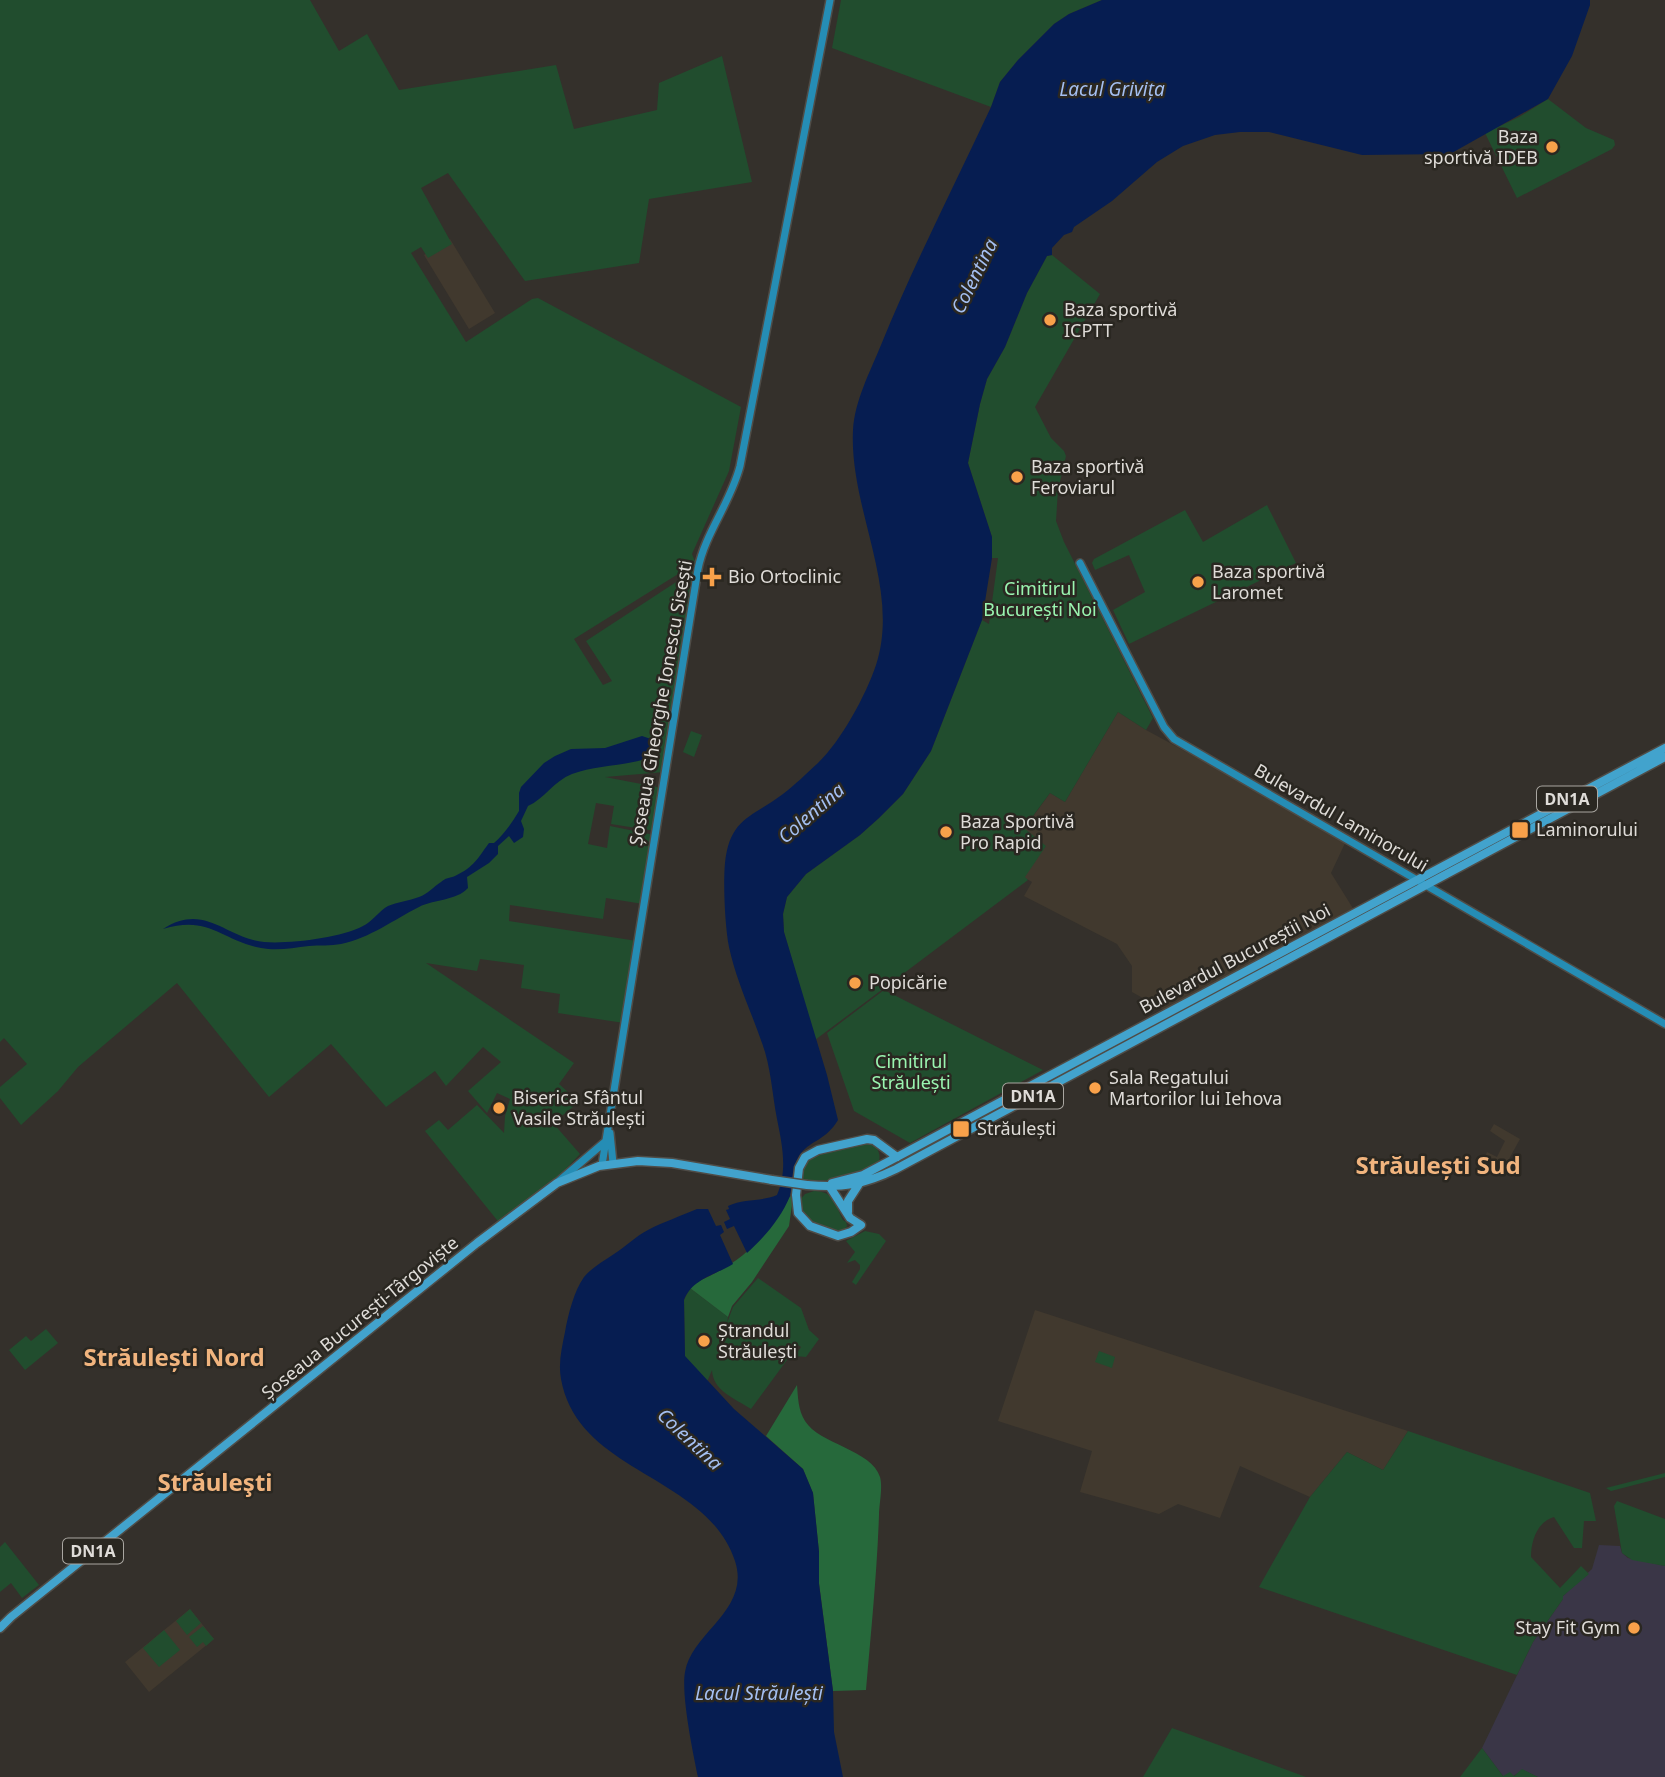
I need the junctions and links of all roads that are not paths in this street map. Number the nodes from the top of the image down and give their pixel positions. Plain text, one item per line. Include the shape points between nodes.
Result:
1 (830, 0) edge
2 (1080, 563) dead end
3 (1665, 748) edge
4 (1665, 757) edge
5 (1406, 874) junction
6 (1417, 879) junction
7 (1407, 885) junction
8 (1426, 885) junction
9 (1665, 1024) edge
10 (609, 1131) junction
11 (606, 1141) junction
12 (883, 1149) junction
13 (897, 1157) junction
14 (613, 1163) junction
15 (602, 1165) junction
16 (883, 1165) junction
17 (772, 1180) joint
18 (557, 1183) junction
19 (859, 1184) junction
20 (811, 1185) junction
21 (830, 1187) junction
22 (848, 1215) junction
23 (11, 1617) junction
24 (0, 1622) edge
25 (0, 1628) edge

1 - 10 main road, Șoseaua Gheorghe Ionescu Sisești via 740,466 698,569
2 - 5 main road, Bulevardul Laminorului via 1167,733
3 - 6 main road, Bulevardul Bucureștii Noi / DN1A
4 - 8 main road, Bulevardul Bucureștii Noi / DN1A
5 - 6 main road, Bulevardul Laminorului
5 - 7 main road
6 - 7 main road, Bulevardul Bucureștii Noi / DN1A
6 - 8 main road, Bulevardul Laminorului
7 - 13 main road, Bulevardul Bucureștii Noi / DN1A
8 - 9 main road, Bulevardul Laminorului
8 - 19 main road, Bulevardul Bucureștii Noi / DN1A via 896,1169
10 - 11 main road, Șoseaua Gheorghe Ionescu Sisești
10 - 14 main road, Șoseaua Gheorghe Ionescu Sisești
11 - 15 main road, Șoseaua Gheorghe Ionescu Sisești
11 - 18 main road
12 - 13 main road
12 - 16 main road
12 - 22 main road via 867,1139 818,1150 801,1162 795,1200 801,1219 838,1236 861,1225
13 - 16 main road, Bulevardul Bucureștii Noi / DN1A
14 - 15 main road, Șoseaua București-Târgoviște / DN1A
14 - 17 main road, Șoseaua București-Târgoviște / DN1A via 660,1161
15 - 18 main road, Șoseaua București-Târgoviște / DN1A
16 - 20 main road, Bulevardul Bucureștii Noi / DN1A via 855,1178
17 - 20 main road, Bulevardul Bucureștii Noi / DN1A, bridge
18 - 23 main road, Șoseaua București-Târgoviște / DN1A
19 - 21 main road, Bulevardul Bucureștii Noi / DN1A
19 - 22 main road via 848,1201
20 - 21 main road, Bulevardul Bucureștii Noi
21 - 22 main road
23 - 24 main road, Șoseaua București-Târgoviște / DN1A
23 - 25 main road, Șoseaua București-Târgoviște / DN1A

